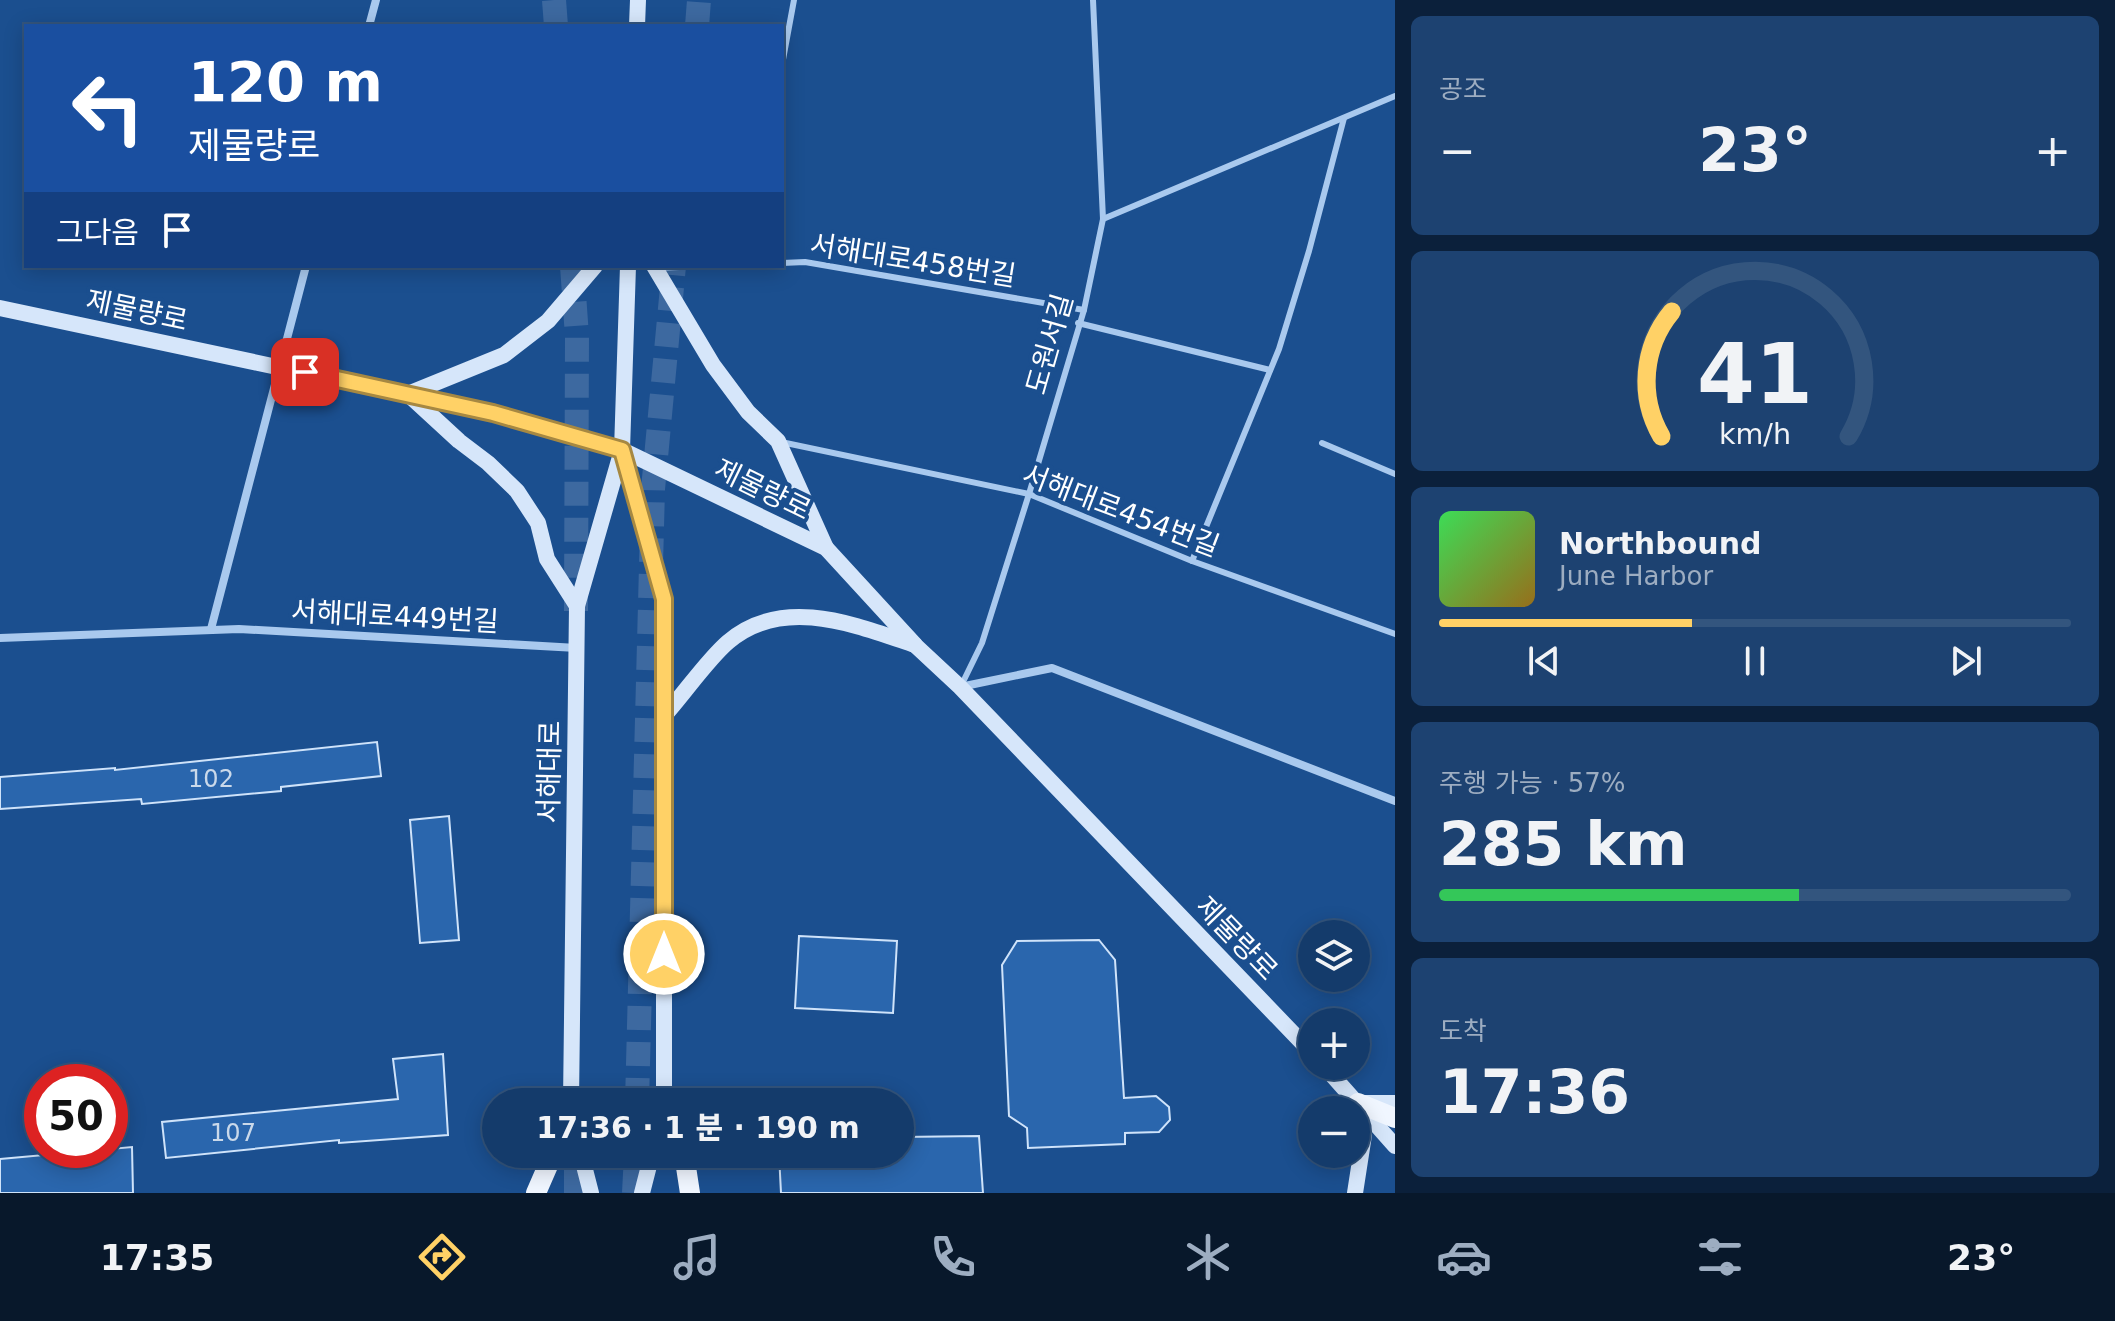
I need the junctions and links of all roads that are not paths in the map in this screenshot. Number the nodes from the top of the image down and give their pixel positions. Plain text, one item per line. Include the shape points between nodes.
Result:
1 (376, 0) edge
2 (638, 0) edge
3 (794, 0) edge
4 (1093, 0) edge
5 (370, 24) edge
6 (637, 24) edge
7 (784, 54) edge
8 (1395, 96) edge
9 (1344, 118) junction
10 (1103, 219) junction
11 (784, 263) edge
12 (305, 268) edge
13 (593, 268) edge
14 (628, 268) edge
15 (655, 268) edge
16 (0, 308) edge
17 (1084, 310) junction
18 (1078, 323) junction
19 (280, 367) junction
20 (1270, 370) junction
21 (408, 394) junction
22 (778, 441) junction
23 (1322, 443) dead end
24 (622, 450) junction
25 (1395, 474) edge
26 (1029, 494) junction
27 (826, 548) junction
28 (1192, 561) junction
29 (577, 606) junction
30 (211, 629) junction
31 (1395, 634) edge
32 (0, 638) edge
33 (916, 646) junction
34 (577, 648) junction
35 (960, 687) junction
36 (664, 716) junction
37 (1395, 801) edge
38 (1298, 1038) edge
39 (1337, 1080) edge
40 (571, 1088) edge
41 (664, 1088) edge
42 (1352, 1096) edge
43 (1370, 1103) edge
44 (1395, 1103) edge
45 (1370, 1108) edge
46 (1370, 1117) edge
47 (1395, 1118) edge
48 (1395, 1146) edge
49 (547, 1168) edge
50 (585, 1168) edge
51 (648, 1168) edge
52 (686, 1168) edge
53 (1359, 1168) edge
54 (536, 1193) edge
55 (591, 1193) edge
56 (642, 1193) edge
57 (690, 1193) edge
58 (1355, 1193) edge

1 - 5 street
2 - 6 main road
3 - 7 lane
4 - 10 lane, 도원서길
8 - 9 lane
9 - 10 lane
9 - 20 lane
10 - 17 lane, 도원서길
11 - 17 lane, 서해대로458번길 via 805,262
12 - 19 street
13 - 21 main road via 548,321 504,355
14 - 24 main road, 서해대로
15 - 22 main road via 713,365
16 - 19 main road, 제물량로
17 - 18 lane, 도원서길
18 - 20 lane
18 - 26 lane, 도원서길
19 - 21 main road, 제물량로
19 - 30 street
20 - 28 lane
21 - 24 main road, 제물량로
21 - 29 main road via 517,491 538,523 547,559
22 - 26 lane, 서해대로454번길
22 - 27 main road
23 - 25 lane
24 - 27 main road, 제물량로
24 - 29 main road, 서해대로
24 - 36 main road, 서해대로 via 664,599
26 - 28 lane, 서해대로454번길
26 - 35 lane, 도원서길 via 982,643
27 - 33 main road, 제물량로
28 - 31 lane, 서해대로454번길
29 - 34 main road, 서해대로
30 - 32 street, 서해대로449번길
30 - 34 street, 서해대로449번길
33 - 35 main road, 제물량로
33 - 36 main road via 855,625 795,615 759,621 728,642
34 - 40 main road, 서해대로
35 - 37 street via 1052,668
35 - 38 main road, 제물량로
36 - 41 main road, 서해대로
39 - 42 main road
43 - 44 main road
45 - 47 main road
46 - 48 main road
49 - 54 main road
50 - 55 main road
51 - 56 main road
52 - 57 main road
53 - 58 main road

